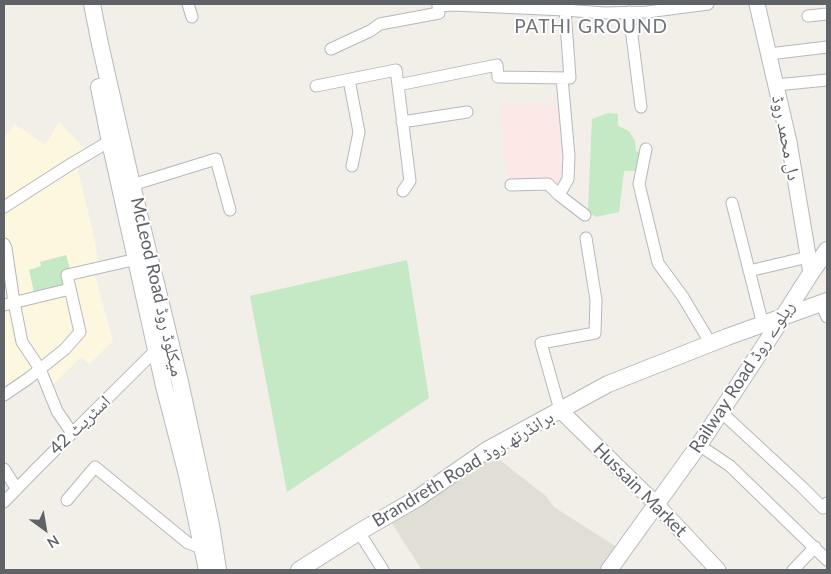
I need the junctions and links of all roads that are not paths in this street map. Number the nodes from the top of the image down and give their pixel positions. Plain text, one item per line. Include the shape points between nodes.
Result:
1 (83, 4) edge
2 (92, 4) edge
3 (188, 4) edge
4 (708, 4) edge
5 (757, 4) edge
6 (543, 7) edge
7 (647, 8) edge
8 (565, 10) junction
9 (629, 12) junction
10 (827, 14) edge
11 (808, 16) dead end
12 (192, 17) dead end
13 (827, 47) edge
14 (331, 49) dead end
15 (769, 54) junction
16 (562, 78) junction
17 (349, 80) junction
18 (827, 80) edge
19 (398, 85) junction
20 (776, 85) junction
21 (316, 86) dead end
22 (642, 106) dead end
23 (467, 112) dead end
24 (402, 122) junction
25 (116, 138) junction
26 (646, 149) dead end
27 (352, 166) dead end
28 (132, 184) junction
29 (511, 185) dead end
30 (403, 192) dead end
31 (559, 195) junction
32 (732, 203) dead end
33 (4, 207) edge
34 (230, 210) dead end
35 (585, 215) dead end
36 (586, 238) dead end
37 (4, 244) edge
38 (827, 250) edge
39 (137, 259) junction
40 (809, 265) junction
41 (749, 271) junction
42 (70, 289) junction
43 (9, 304) edge
44 (825, 307) edge
45 (783, 317) junction
46 (763, 324) junction
47 (711, 344) junction
48 (157, 350) junction
49 (40, 369) junction
50 (172, 384) junction
51 (4, 395) edge
52 (560, 410) junction
53 (720, 411) junction
54 (72, 433) junction
55 (699, 445) junction
56 (4, 469) edge
57 (16, 488) junction
58 (67, 500) dead end
59 (4, 502) edge
60 (827, 503) edge
61 (656, 504) junction
62 (359, 532) junction
63 (814, 547) junction
64 (204, 549) junction
65 (827, 560) edge
66 (208, 570) edge
67 (218, 570) edge
68 (299, 570) edge
69 (383, 570) edge
70 (609, 570) edge
71 (718, 570) edge
72 (793, 570) edge

1 - 25 main road, McLeod Road میکلوڈ روڈ
2 - 25 main road, McLeod Road میکلوڈ روڈ
3 - 12 street
4 - 7 street
5 - 15 street, دل محمد روڈ
6 - 8 street
6 - 14 street via 438,6 439,13 380,24
7 - 9 street
8 - 9 street
8 - 16 street via 570,78
9 - 22 street
10 - 11 street
13 - 15 street
15 - 20 street, دل محمد روڈ
16 - 19 street via 498,77 497,65
16 - 31 street via 568,179
17 - 19 street via 396,70
17 - 21 street
17 - 27 street via 359,132
18 - 20 street
19 - 24 street
20 - 40 street, دل محمد روڈ via 789,142
23 - 24 street
24 - 30 street via 410,181
25 - 28 main road, McLeod Road میکلوڈ روڈ
25 - 33 street
25 - 39 main road, McLeod Road میکلوڈ روڈ
26 - 47 street via 639,184 658,263
28 - 34 street via 216,158
28 - 50 main road, McLeod Road میکلوڈ روڈ
29 - 31 street via 548,184
31 - 35 street
32 - 41 street
36 - 52 street via 596,300 595,333 541,343
37 - 43 street
38 - 40 main road, Railway Road ریلوے روڈ
39 - 42 street via 67,274
39 - 48 main road, McLeod Road میکلوڈ روڈ
40 - 41 street
40 - 45 main road, Railway Road ریلوے روڈ
41 - 46 street
42 - 43 street
42 - 49 street via 80,332
43 - 49 street via 22,342
44 - 45 main road, Brandreth Road برانڈرتھ روڈ
45 - 46 main road, Brandreth Road برانڈرتھ روڈ
45 - 53 main road, Railway Road ریلوے روڈ
46 - 47 main road, Brandreth Road برانڈرتھ روڈ
47 - 52 main road, Brandreth Road برانڈرتھ روڈ via 608,384
48 - 50 main road, McLeod Road میکلوڈ روڈ
48 - 54 street, اسٹریٹ 42
49 - 51 street
49 - 54 street via 57,411
50 - 64 main road, McLeod Road میکلوڈ روڈ via 187,475
50 - 67 main road, McLeod Road میکلوڈ روڈ via 211,525
52 - 61 street, Hussain Market
52 - 62 main road, Brandreth Road برانڈرتھ روڈ via 487,450 418,498
53 - 55 main road, Railway Road ریلوے روڈ
53 - 60 street via 823,508
54 - 57 street, اسٹریٹ 42
55 - 61 main road, Railway Road ریلوے روڈ
55 - 63 street via 730,466
56 - 57 street
57 - 59 street, اسٹریٹ 42
58 - 64 street via 95,466 188,543
61 - 70 main road, Railway Road ریلوے روڈ
61 - 71 street, Hussain Market
62 - 68 main road, Brandreth Road برانڈرتھ روڈ
62 - 69 street
63 - 65 street
63 - 72 street
64 - 66 main road, McLeod Road میکلوڈ روڈ

